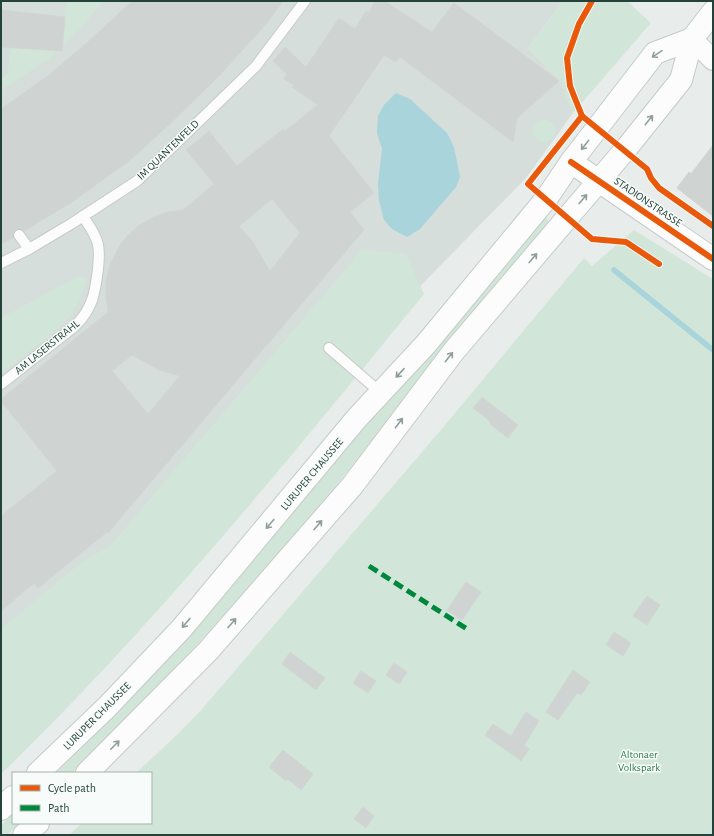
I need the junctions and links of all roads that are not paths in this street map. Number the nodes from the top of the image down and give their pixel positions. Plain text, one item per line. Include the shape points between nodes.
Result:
1 (305, 1) edge
2 (713, 12) edge
3 (692, 39) junction
4 (713, 60) edge
5 (572, 162) junction
6 (598, 181) junction
7 (83, 216) junction
8 (19, 234) dead end
9 (29, 249) junction
10 (713, 259) edge
11 (1, 263) edge
12 (329, 348) dead end
13 (1, 384) edge
14 (381, 393) junction
15 (39, 772) edge
16 (88, 772) edge
17 (12, 798) edge
18 (1, 809) edge
19 (37, 824) edge
20 (24, 835) edge

1 - 7 lane, IM QUANTENFELD via 256,66 218,103 137,181
2 - 3 main road
3 - 4 street
3 -> 5 main road, LURUPER CHAUSSEE via 655,53
6 -> 3 main road via 681,80
5 - 6 main road, STADIONSTRASSE
5 -> 14 main road, LURUPER CHAUSSEE via 546,199 426,344
6 - 10 main road, STADIONSTRASSE
16 -> 6 main road via 208,651 352,486 454,351
7 - 9 lane, IM QUANTENFELD
7 - 13 lane, AM LASERSTRAHL via 97,240 99,249 97,282 90,307 75,326
8 - 9 lane
9 - 11 lane, IM QUANTENFELD
12 - 14 lane
14 -> 15 main road, LURUPER CHAUSSEE via 357,418 182,628 108,707
17 - 18 main road
19 - 20 main road

